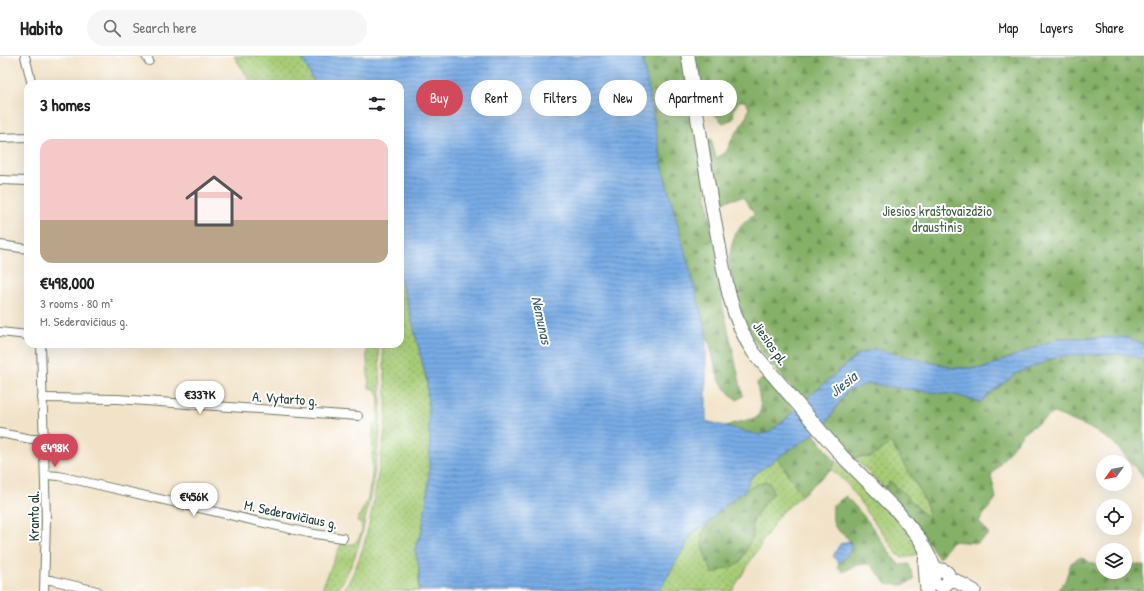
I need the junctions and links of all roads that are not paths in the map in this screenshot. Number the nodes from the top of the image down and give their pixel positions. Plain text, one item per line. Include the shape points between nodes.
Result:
1 (26, 56) edge
2 (688, 56) edge
3 (31, 80) edge
4 (0, 138) edge
5 (24, 138) edge
6 (0, 180) edge
7 (24, 181) edge
8 (0, 245) edge
9 (24, 249) edge
10 (0, 332) edge
11 (24, 335) edge
12 (41, 348) edge
13 (42, 398) junction
14 (358, 416) dead end
15 (0, 433) edge
16 (44, 439) junction
17 (46, 475) junction
18 (343, 538) dead end
19 (926, 551) junction
20 (44, 580) junction
21 (942, 585) edge
22 (44, 591) edge
23 (97, 591) edge
24 (927, 591) edge
25 (974, 591) edge

1 - 3 street
2 - 19 main road, Jiesios pl. via 712,210 729,293 745,339 754,353 842,456 897,511
4 - 5 street
6 - 7 street
8 - 9 street
10 - 11 street
12 - 13 street, Kranto al.
13 - 14 street, A. Vytarto g. via 116,399
13 - 16 street, Kranto al.
15 - 16 street
16 - 17 street, Kranto al.
17 - 18 street, M. Sederavičiaus g. via 308,533
17 - 20 street, Kranto al.
19 - 21 main road, Jiesios pl. via 937,571 945,571 948,574
19 - 24 main road
20 - 22 street, Kranto al.
20 - 23 street
21 - 25 main road via 956,581

